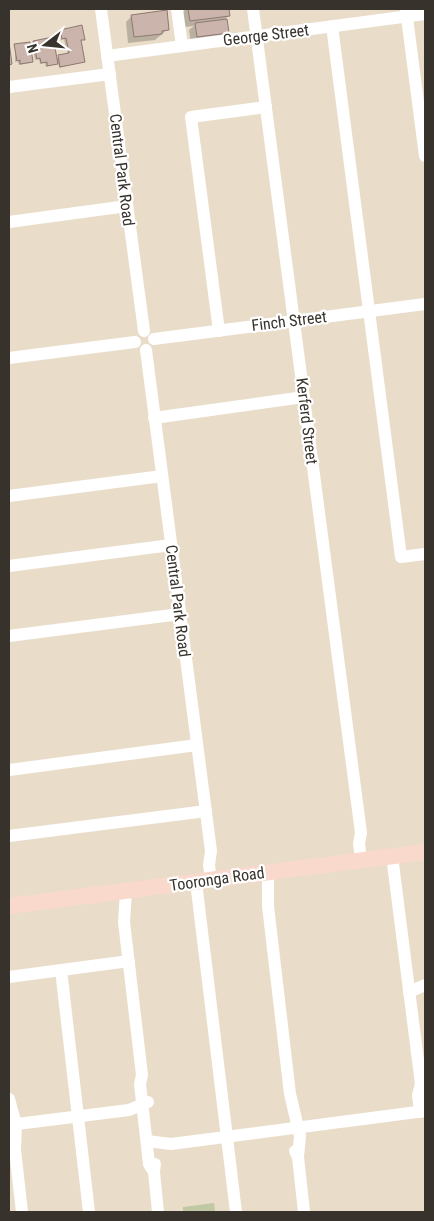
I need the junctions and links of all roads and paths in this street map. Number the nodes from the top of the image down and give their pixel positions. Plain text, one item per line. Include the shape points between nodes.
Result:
1 (101, 9) edge
2 (177, 9) edge
3 (254, 9) edge
4 (406, 13) edge
5 (425, 14) edge
6 (332, 26) junction
7 (257, 36) junction
8 (182, 46) junction
9 (107, 56) junction
10 (110, 74) junction
11 (9, 87) edge
12 (266, 107) junction
13 (425, 156) edge
14 (127, 206) junction
15 (9, 222) edge
16 (425, 304) edge
17 (369, 311) junction
18 (294, 321) junction
19 (219, 331) junction
20 (149, 335) junction
21 (135, 342) junction
22 (146, 350) junction
23 (9, 358) edge
24 (304, 397) junction
25 (154, 418) junction
26 (162, 476) junction
27 (9, 496) edge
28 (171, 545) junction
29 (425, 554) edge
30 (9, 566) edge
31 (180, 614) junction
32 (9, 636) edge
33 (197, 745) junction
34 (9, 770) edge
35 (206, 811) junction
36 (9, 836) edge
37 (425, 852) edge
38 (392, 856) junction
39 (365, 860) junction
40 (264, 873) junction
41 (209, 880) junction
42 (121, 892) junction
43 (9, 906) edge
44 (129, 962) junction
45 (60, 970) junction
46 (9, 977) edge
47 (425, 984) edge
48 (408, 986) junction
49 (423, 1087) edge
50 (9, 1101) edge
51 (146, 1108) junction
52 (422, 1112) edge
53 (77, 1117) junction
54 (12, 1125) edge
55 (294, 1128) junction
56 (9, 1135) edge
57 (227, 1137) junction
58 (150, 1146) junction
59 (15, 1150) junction
60 (22, 1212) edge
61 (89, 1212) edge
62 (158, 1212) edge
63 (236, 1212) edge
64 (304, 1212) edge

1 - 9 street, Central Park Road
2 - 8 street
3 - 7 street, Kerferd Street
4 - 5 street, George Street
4 - 6 street, George Street
4 - 13 street
6 - 7 street, George Street
6 - 17 street
7 - 8 street, George Street
7 - 12 street, Kerferd Street
8 - 9 street, George Street
9 - 10 street, Central Park Road
10 - 11 street
10 - 14 street, Central Park Road
12 - 18 street, Kerferd Street
12 - 19 street via 191,117
14 - 15 street
14 - 20 street, Central Park Road
16 - 17 street, Finch Street
17 - 18 street, Finch Street
17 - 29 street via 401,558
18 - 19 street, Finch Street
18 - 24 street, Kerferd Street
19 - 20 street, Finch Street
20 - 21 street via 137,335
20 - 22 street via 152,346
21 - 22 street
21 - 23 street
22 - 25 street, Central Park Road
24 - 25 street
24 - 39 street, Kerferd Street via 361,834 366,841
25 - 26 street, Central Park Road
26 - 27 street
26 - 28 street, Central Park Road
28 - 30 street
28 - 31 street, Central Park Road
31 - 32 street
31 - 33 street, Central Park Road
33 - 34 street
33 - 35 street, Central Park Road
35 - 36 street
35 - 41 street, Central Park Road via 211,852 217,864
37 - 38 main road, Tooronga Road
38 - 39 main road, Tooronga Road
38 - 48 street
39 - 40 main road, Tooronga Road
40 - 41 main road, Tooronga Road
40 - 55 street
41 - 42 main road, Tooronga Road
41 - 57 street, Central Park Road
42 - 43 main road, Tooronga Road
42 - 44 street
44 - 45 street
44 - 51 street via 142,1076 140,1084
45 - 46 street
45 - 53 street
47 - 48 street
48 - 49 street
49 - 52 street via 418,1095
50 - 54 street
51 - 53 street
51 - 58 street
52 - 55 street
53 - 54 street
53 - 61 street
54 - 59 street
55 - 57 street
55 - 64 street via 300,1150
56 - 59 street
57 - 58 street
57 - 63 street, Central Park Road
58 - 62 street
59 - 60 street

